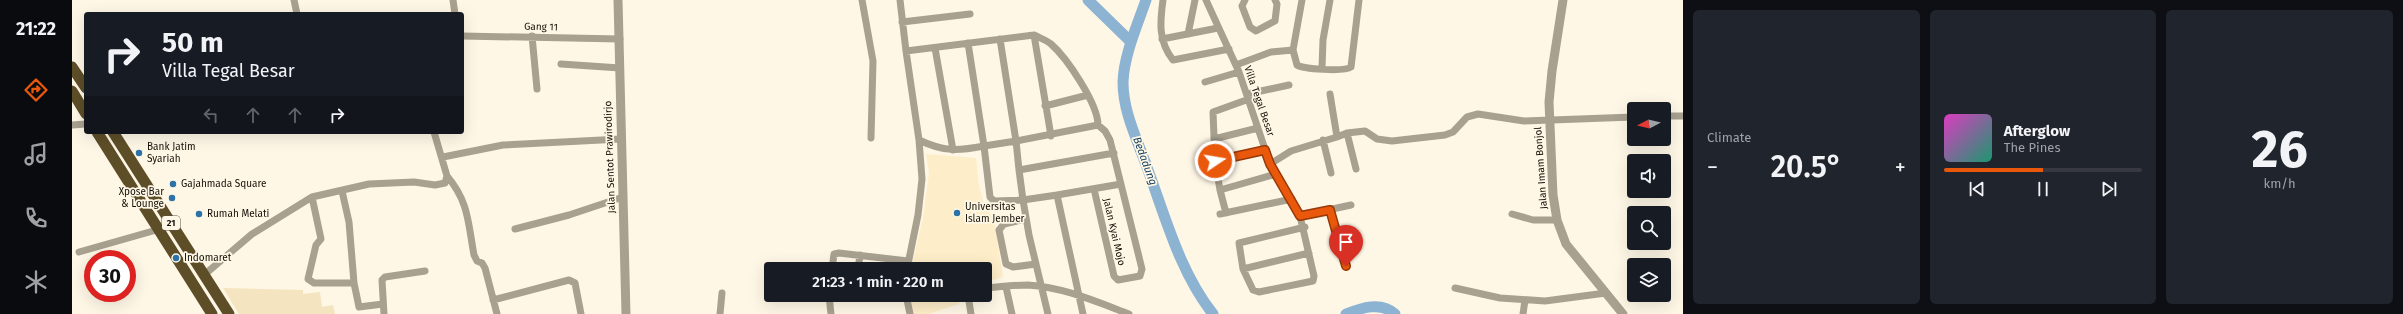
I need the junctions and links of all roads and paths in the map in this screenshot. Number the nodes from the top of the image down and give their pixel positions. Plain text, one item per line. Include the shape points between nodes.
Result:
1 (294, 0) edge
2 (453, 0) edge
3 (618, 0) edge
4 (862, 0) edge
5 (900, 0) edge
6 (1163, 0) edge
7 (1195, 0) edge
8 (1206, 0) edge
9 (1245, 0) edge
10 (1275, 0) edge
11 (1302, 0) edge
12 (1330, 0) edge
13 (1359, 0) edge
14 (1564, 0) edge
15 (297, 12) edge
16 (455, 12) edge
17 (970, 14) dead end
18 (902, 22) junction
19 (1218, 28) junction
20 (1188, 34) junction
21 (464, 36) edge
22 (532, 36) junction
23 (1034, 36) junction
24 (620, 39) junction
25 (1000, 39) junction
26 (1162, 39) junction
27 (968, 43) junction
28 (935, 48) junction
29 (1228, 49) junction
30 (1293, 50) junction
31 (906, 51) junction
32 (561, 64) dead end
33 (72, 68) edge
34 (620, 68) junction
35 (1322, 68) junction
36 (1238, 69) junction
37 (1205, 82) dead end
38 (84, 85) edge
39 (1289, 85) dead end
40 (537, 89) dead end
41 (72, 91) edge
42 (1330, 94) dead end
43 (1088, 95) junction
44 (1248, 97) junction
45 (1045, 106) junction
46 (84, 111) edge
47 (1671, 116) edge
48 (1683, 116) edge
49 (1627, 117) edge
50 (1548, 121) junction
51 (84, 124) edge
52 (72, 125) edge
53 (1098, 125) junction
54 (1258, 128) junction
55 (1347, 133) junction
56 (98, 134) edge
57 (114, 134) edge
58 (435, 134) edge
59 (1051, 136) junction
60 (1337, 136) junction
61 (871, 138) dead end
62 (621, 139) junction
63 (1214, 139) junction
64 (919, 140) junction
65 (1323, 140) junction
66 (1016, 141) junction
67 (984, 146) junction
68 (953, 150) junction
69 (1265, 150) junction
70 (1114, 153) junction
71 (443, 157) junction
72 (1215, 161) junction
73 (1270, 164) junction
74 (1356, 169) dead end
75 (1019, 170) junction
76 (1331, 173) dead end
77 (1276, 174) junction
78 (447, 176) junction
79 (1121, 184) junction
80 (1094, 188) junction
81 (1220, 190) junction
82 (342, 191) junction
83 (1057, 196) junction
84 (312, 197) junction
85 (623, 197) junction
86 (1292, 199) junction
87 (1023, 200) junction
88 (1351, 205) dead end
89 (1330, 210) junction
90 (1512, 214) dead end
91 (1300, 216) junction
92 (1026, 219) junction
93 (1557, 220) junction
94 (514, 228) dead end
95 (1304, 228) junction
96 (160, 229) junction
97 (79, 252) dead end
98 (1309, 253) junction
99 (860, 256) junction
100 (908, 261) joint
101 (833, 262) edge
102 (859, 262) edge
103 (1036, 264) junction
104 (1346, 266) dead end
105 (1243, 268) junction
106 (425, 271) dead end
107 (204, 275) junction
108 (354, 283) junction
109 (1006, 287) junction
110 (1042, 287) junction
111 (992, 288) edge
112 (1455, 288) dead end
113 (722, 293) dead end
114 (1606, 293) junction
115 (1078, 296) junction
116 (493, 300) junction
117 (1525, 300) junction
118 (830, 302) edge
119 (907, 302) edge
120 (968, 302) edge
121 (382, 304) junction
122 (1116, 312) edge
123 (212, 314) edge
124 (228, 314) edge
125 (384, 314) edge
126 (496, 314) edge
127 (582, 314) edge
128 (626, 314) edge
129 (720, 314) edge
130 (831, 314) edge
131 (910, 314) edge
132 (969, 314) edge
133 (1012, 314) edge
134 (1048, 314) edge
135 (1083, 314) edge
136 (1129, 314) edge
137 (1523, 314) edge
138 (1623, 314) edge

1 - 15 street
2 - 16 street
3 - 24 street, Jalan Sentot Prawirodirjo
4 - 61 street via 873,61
5 - 18 street
6 - 26 street via 1160,24
7 - 20 street
8 - 19 street, Villa Tegal Besar
9 - 10 street via 1242,6 1250,27 1256,31 1275,21
11 - 30 street
12 - 35 street via 1323,40
13 - 35 street via 1351,67 1344,70
14 - 50 street, Jalan Imam Bonjol via 1552,71
17 - 18 street
18 - 31 street
19 - 20 street
19 - 29 street, Villa Tegal Besar
20 - 26 street
21 - 22 street, Gang 11
22 - 24 street, Gang 11
22 - 40 street
23 - 25 street
23 - 43 street, Jalan Kyai Mojo via 1044,39 1057,50
23 - 45 street
24 - 34 street, Jalan Sentot Prawirodirjo
25 - 27 street
25 - 66 street
26 - 29 street via 1172,59 1176,61
27 - 28 street
27 - 67 street
28 - 31 street
28 - 68 street
29 - 36 street, Villa Tegal Besar
30 - 35 street via 1294,59 1301,67
30 - 36 street via 1271,52
31 - 64 street
32 - 34 street
33 - 38 highway
34 - 62 street, Jalan Sentot Prawirodirjo
36 - 37 street
36 - 44 street, Villa Tegal Besar
39 - 44 street
41 - 46 highway
42 - 60 street
43 - 45 street
43 - 53 street, Jalan Kyai Mojo via 1096,112
44 - 54 street, Villa Tegal Besar
44 - 63 street via 1213,112
45 - 59 street
47 - 48 street
49 - 50 street
50 - 55 street via 1524,121 1478,114 1467,117 1453,132 1445,135 1392,141 1377,139 1365,131
50 - 93 street, Jalan Imam Bonjol via 1552,195
51 - 52 street
53 - 59 street
53 - 70 street, Jalan Kyai Mojo via 1105,131
54 - 63 street
54 - 69 street, Villa Tegal Besar
55 - 60 street
55 - 74 street
56 - 96 highway, 21
57 - 107 highway, 21
58 - 71 street
59 - 66 street
60 - 65 street
62 - 71 street via 503,145
62 - 85 street, Jalan Sentot Prawirodirjo
63 - 72 street
64 - 68 street via 938,149
64 - 100 street via 922,179
65 - 73 street via 1291,151
65 - 76 street
66 - 67 street
66 - 75 street
67 - 68 street
67 - 87 street, Jalan Kyai Mojo via 993,201
69 - 72 street
69 - 73 street, Villa Tegal Besar
70 - 75 street
70 - 79 street, Jalan Kyai Mojo
71 - 78 street
72 - 81 street
73 - 77 street, Villa Tegal Besar
75 - 87 street
77 - 81 street
77 - 86 street, Villa Tegal Besar
78 - 82 street via 445,183 435,185 414,182 369,184
78 - 116 street via 459,189 465,201 474,255 485,268
79 - 80 street, Jalan Kyai Mojo
79 - 80 street, Jalan Kyai Mojo via 1142,272 1140,276 1120,280 1113,272
80 - 83 street, Jalan Kyai Mojo
81 - 86 street via 1223,214
82 - 84 street
82 - 108 street via 349,222
83 - 87 street, Jalan Kyai Mojo
83 - 115 street
84 - 107 street via 252,234
84 - 108 street via 321,237 316,245 308,279 314,283
85 - 94 street via 569,215
85 - 128 street, Jalan Sentot Prawirodirjo
86 - 91 street, Villa Tegal Besar
87 - 92 street
88 - 89 street
89 - 91 street
89 - 104 street
90 - 93 street via 1533,220
91 - 95 street, Villa Tegal Besar
92 - 103 street
92 - 103 street via 1004,224 999,230 1006,264 1013,267
93 - 114 street, Jalan Imam Bonjol via 1566,244
95 - 98 street, Villa Tegal Besar
95 - 105 street via 1241,242 1238,245
96 - 97 street
96 - 123 highway, 21
98 - 105 street
98 - 105 street, Villa Tegal Besar via 1313,281 1256,292 1251,288
99 - 100 street
99 - 101 street via 834,254
99 - 102 street
103 - 110 street
106 - 121 street via 383,279
107 - 124 highway, 21
108 - 121 street via 359,307
109 - 110 street
109 - 111 street
109 - 133 street
110 - 115 street
110 - 134 street
112 - 117 street via 1500,298
113 - 129 street
114 - 117 street via 1556,301
114 - 138 street, Jalan Imam Bonjol
115 - 122 street
115 - 135 street
116 - 126 street
116 - 127 street via 569,280 575,283
117 - 137 street
118 - 130 street
119 - 131 street
120 - 132 street
121 - 125 street
122 - 136 street

